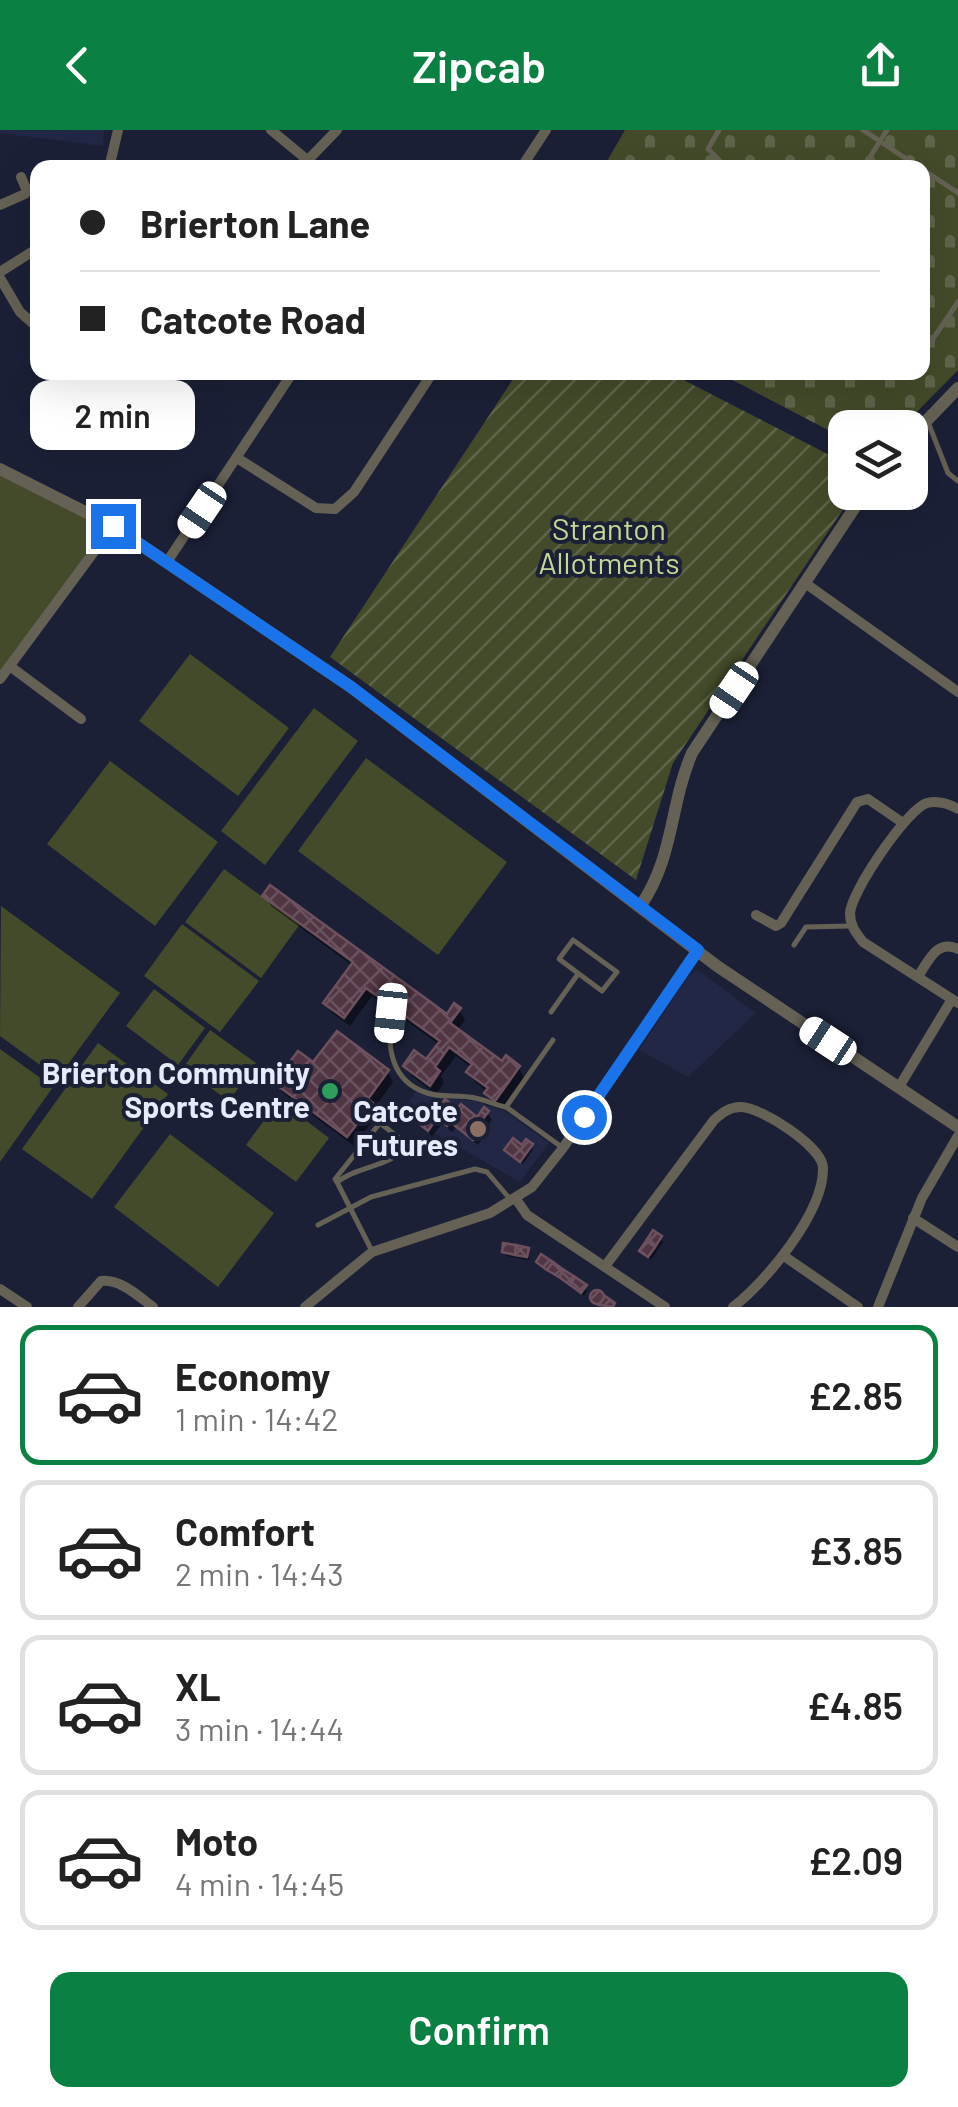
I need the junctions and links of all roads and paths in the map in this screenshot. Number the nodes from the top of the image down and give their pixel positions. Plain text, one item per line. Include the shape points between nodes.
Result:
1 (118, 130) edge
2 (271, 130) edge
3 (337, 130) edge
4 (546, 130) edge
5 (719, 130) edge
6 (863, 130) edge
7 (887, 130) edge
8 (880, 141) junction
9 (111, 160) edge
10 (307, 160) edge
11 (315, 160) edge
12 (526, 160) edge
13 (719, 160) edge
14 (868, 160) edge
15 (909, 160) edge
16 (930, 174) edge
17 (21, 177) dead end
18 (958, 193) edge
19 (0, 205) edge
20 (30, 254) edge
21 (0, 275) edge
22 (958, 302) edge
23 (30, 321) edge
24 (930, 343) edge
25 (288, 380) edge
26 (428, 380) edge
27 (958, 388) edge
28 (928, 418) edge
29 (928, 422) edge
30 (237, 458) junction
31 (0, 470) edge
32 (958, 481) edge
33 (853, 510) edge
34 (113, 526) junction
35 (167, 562) junction
36 (805, 583) junction
37 (12, 667) junction
38 (0, 679) edge
39 (958, 692) edge
40 (82, 719) dead end
41 (958, 809) edge
42 (903, 822) junction
43 (640, 907) junction
44 (756, 915) dead end
45 (852, 926) junction
46 (794, 945) dead end
47 (958, 949) edge
48 (698, 950) junction
49 (578, 974) junction
50 (919, 976) junction
51 (955, 1001) edge
52 (551, 1012) dead end
53 (391, 1013) dead end
54 (553, 1040) dead end
55 (898, 1086) junction
56 (506, 1108) junction
57 (958, 1127) edge
58 (958, 1136) edge
59 (563, 1148) junction
60 (337, 1182) junction
61 (514, 1200) junction
62 (350, 1209) junction
63 (913, 1218) junction
64 (318, 1225) dead end
65 (958, 1247) edge
66 (372, 1252) junction
67 (784, 1256) junction
68 (606, 1265) junction
69 (0, 1289) edge
70 (27, 1307) edge
71 (78, 1307) edge
72 (153, 1307) edge
73 (305, 1307) edge
74 (665, 1307) edge
75 (733, 1307) edge
76 (858, 1307) edge
77 (878, 1307) edge

1 - 9 street
2 - 10 street
3 - 11 street
4 - 12 street
5 - 13 lane via 708,148
6 - 8 lane
7 - 8 lane
8 - 14 lane
8 - 15 lane
16 - 18 lane
17 - 19 street via 28,191
20 - 21 street
21 - 23 street
22 - 24 lane
25 - 30 street
26 - 30 street via 336,509 316,508
27 - 28 street
29 - 32 lane via 948,473
30 - 35 street
31 - 34 street
33 - 36 street
34 - 35 street
34 - 37 street
35 - 43 street via 351,687
36 - 39 street
36 - 43 street via 692,754 662,869
37 - 38 street
37 - 40 street
41 - 42 street via 927,803
42 - 44 street via 868,799 857,802 780,922
42 - 45 street via 854,900
43 - 48 street
45 - 46 lane via 806,927
45 - 50 street via 863,942
47 - 50 street via 939,948
48 - 55 street
48 - 59 street
49 - 49 lane via 559,958 574,940 616,972 602,990
49 - 52 lane
50 - 51 street
51 - 55 street
53 - 56 lane via 388,1042 396,1070 409,1084 428,1094
54 - 56 lane
55 - 57 street
56 - 59 lane
58 - 63 street
59 - 61 street
60 - 60 lane via 380,1123 406,1141 397,1159
60 - 62 lane
61 - 62 lane via 481,1168
61 - 66 street
61 - 68 street
62 - 64 lane
62 - 66 lane
63 - 65 street
63 - 77 street
66 - 73 street
67 - 68 street via 810,1209 824,1164 806,1143 745,1107 714,1120
67 - 75 street
67 - 76 street
68 - 74 street
69 - 70 street
71 - 72 street via 110,1280

